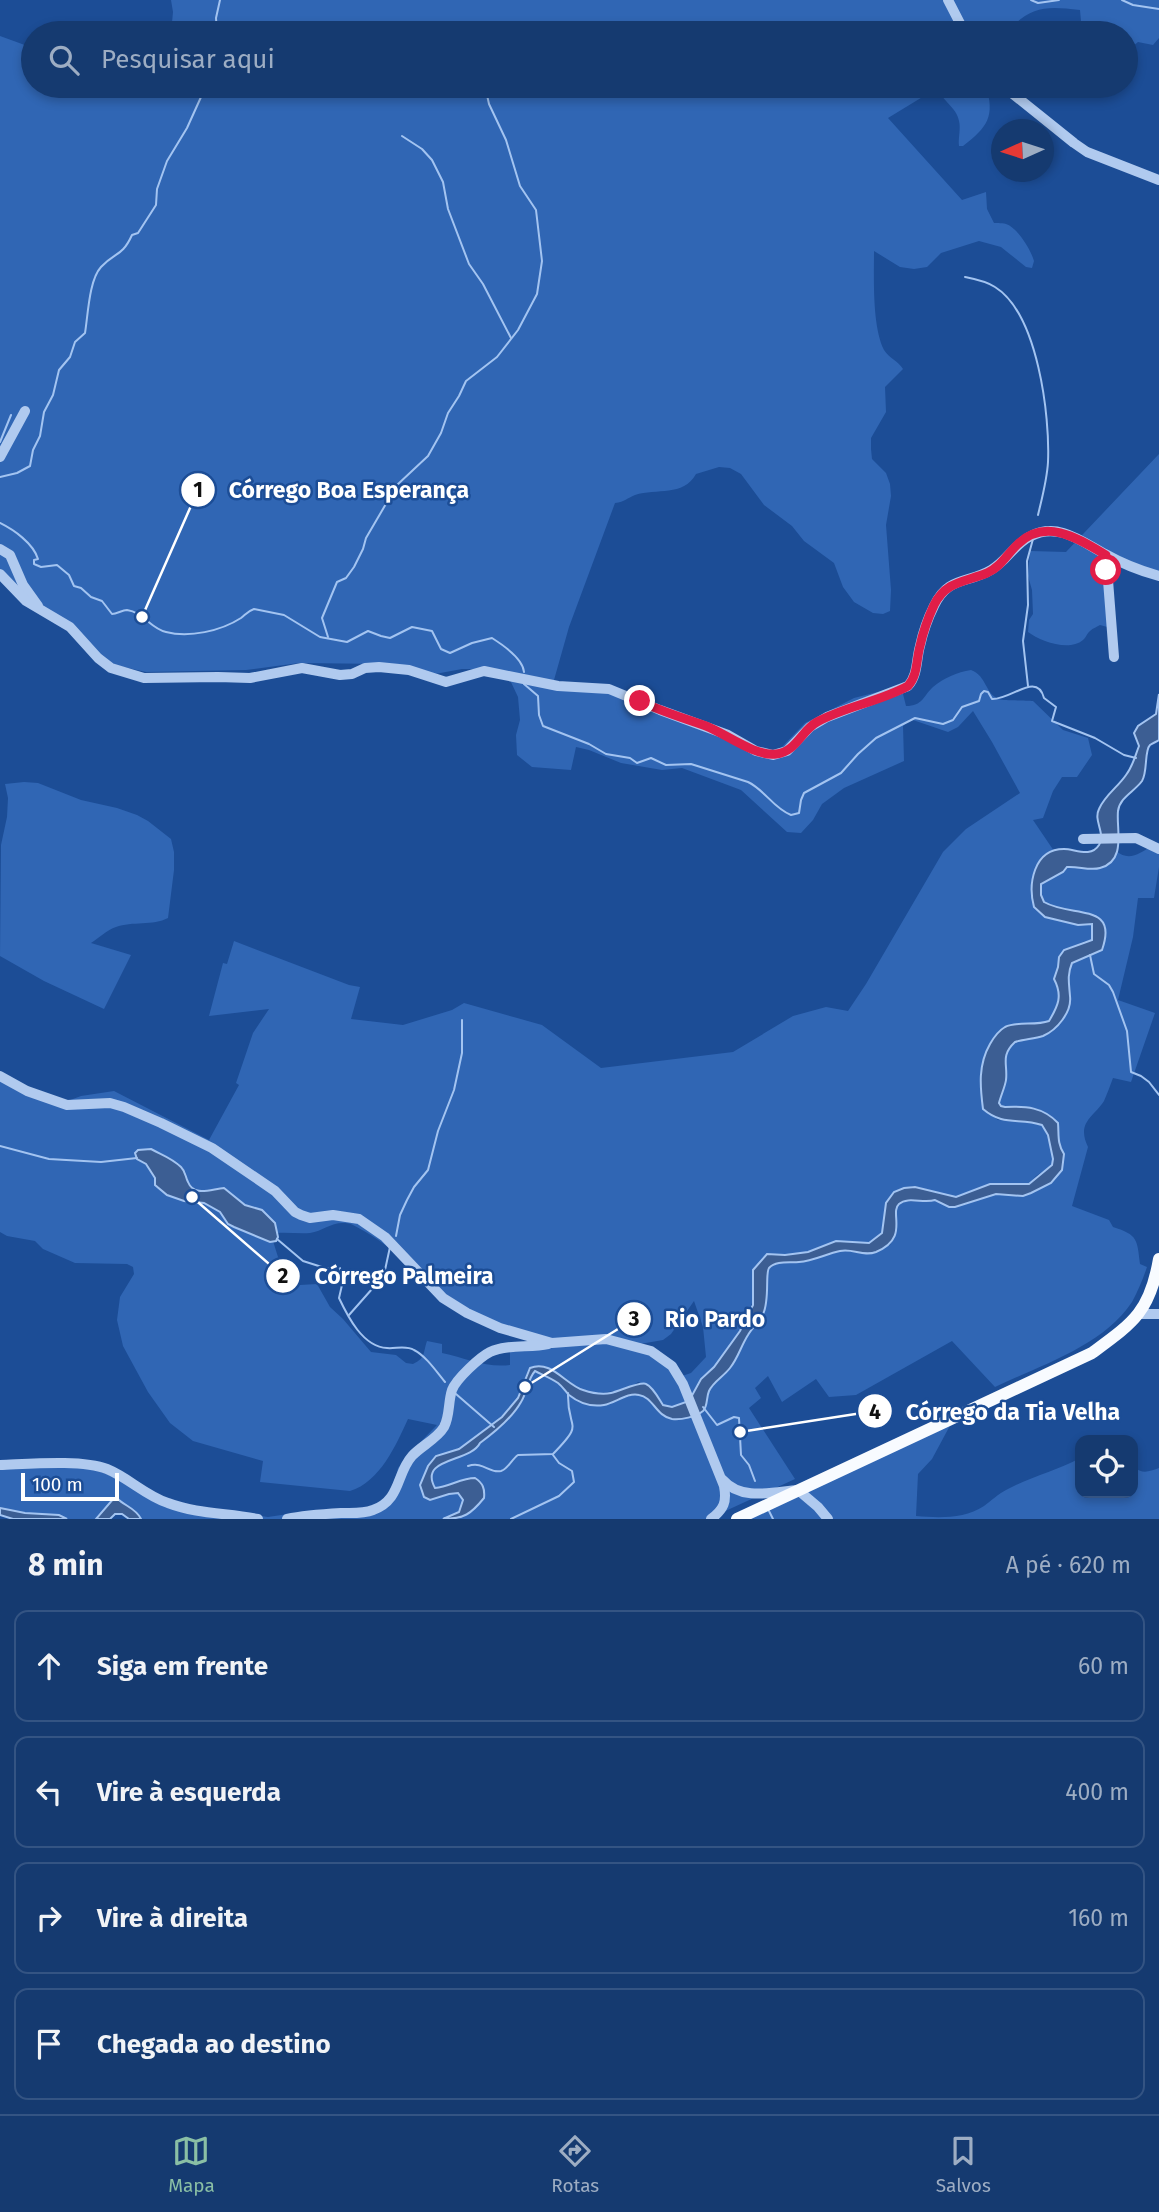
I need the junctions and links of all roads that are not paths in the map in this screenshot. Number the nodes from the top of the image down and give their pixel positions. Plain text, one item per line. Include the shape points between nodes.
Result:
1 (947, 0) edge
2 (958, 21) edge
3 (1018, 98) edge
4 (1159, 180) edge
5 (25, 411) dead end
6 (0, 457) edge
7 (0, 549) edge
8 (1106, 555) junction
9 (0, 574) edge
10 (1159, 576) edge
11 (42, 612) junction
12 (1114, 657) dead end
13 (1083, 839) dead end
14 (1159, 849) edge
15 (0, 1076) edge
16 (1159, 1259) edge
17 (1139, 1314) junction
18 (1159, 1314) edge
19 (552, 1343) junction
20 (0, 1465) edge
21 (721, 1477) junction
22 (798, 1490) junction
23 (258, 1519) edge
24 (287, 1519) edge
25 (712, 1519) edge
26 (737, 1519) edge
27 (828, 1519) edge

1 - 2 street
3 - 4 street via 1087,152
5 - 6 street
7 - 11 street via 10,555
8 - 10 street
8 - 11 street via 1060,531 1041,532 1023,540 992,570 953,583 940,595 908,686 827,717 787,751 774,755 609,689 558,686 493,673 477,672 446,682 409,670 365,668 340,675 302,667 250,678 144,678 111,668 70,627
8 - 12 street
9 - 11 street
13 - 14 street via 1136,838
15 - 19 street via 67,1105 110,1103 161,1123 212,1149 275,1191 301,1215 332,1215 370,1225 443,1298 467,1313
16 - 17 main road via 1150,1295
17 - 18 street
17 - 22 main road via 1092,1353
19 - 21 street via 606,1339 651,1351 672,1366
19 - 24 street via 499,1349 471,1368 452,1390 444,1427 406,1464 398,1488 383,1505 363,1512
20 - 23 street via 104,1468 166,1503
21 - 22 street via 737,1492
21 - 25 street via 726,1502
22 - 26 main road
22 - 27 street

